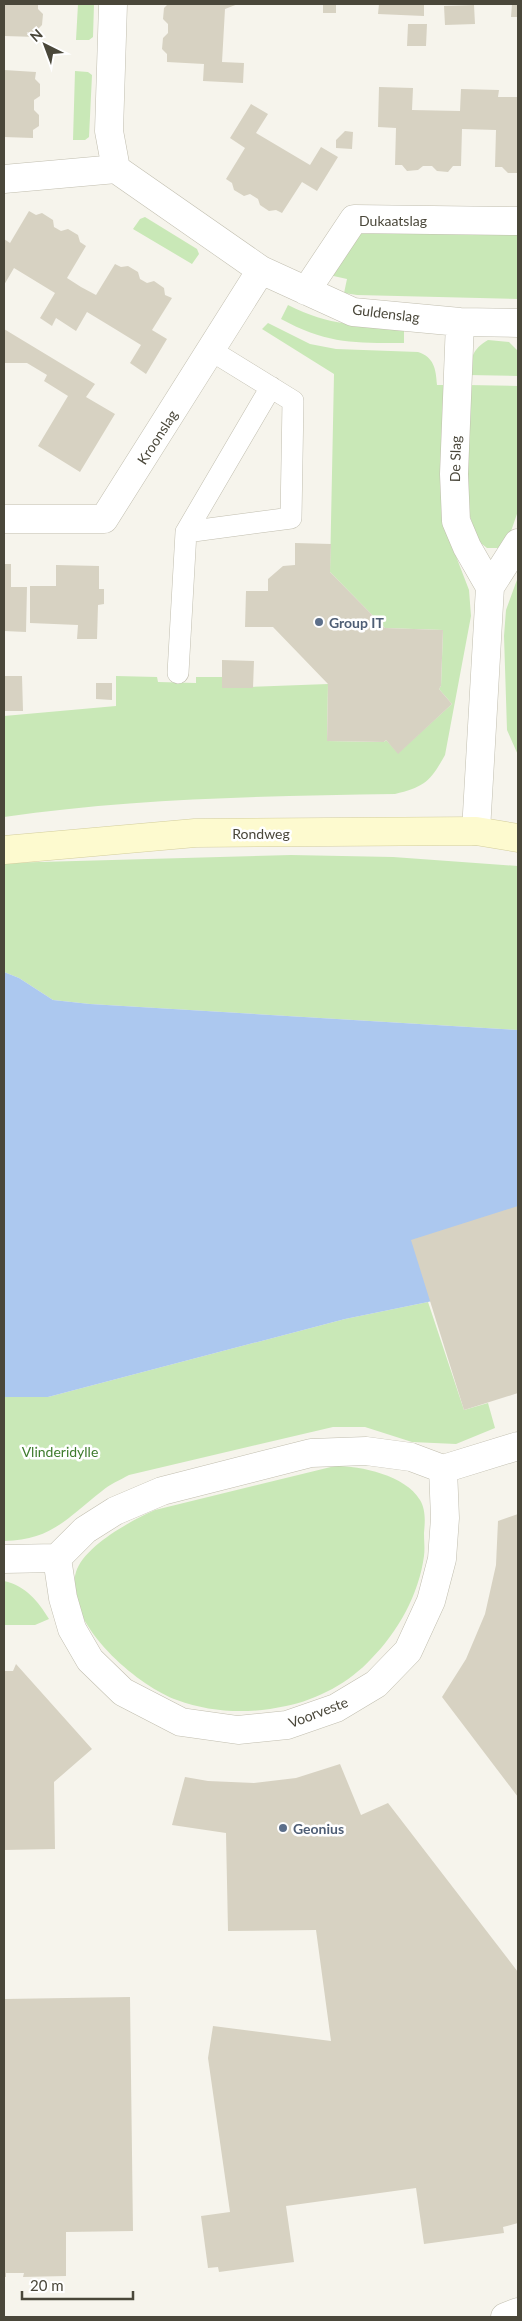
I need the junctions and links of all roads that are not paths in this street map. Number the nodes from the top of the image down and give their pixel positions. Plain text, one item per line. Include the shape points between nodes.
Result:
1 (113, 4) edge
2 (116, 170) junction
3 (4, 179) edge
4 (518, 222) edge
5 (262, 270) junction
6 (306, 291) junction
7 (460, 322) junction
8 (518, 323) edge
9 (212, 351) junction
10 (271, 387) junction
11 (4, 519) edge
12 (186, 532) junction
13 (518, 543) edge
14 (490, 587) junction
15 (178, 674) dead end
16 (476, 831) junction
17 (518, 838) edge
18 (4, 850) edge
19 (518, 1446) edge
20 (443, 1469) junction
21 (57, 1558) junction
22 (4, 1559) edge
23 (518, 2312) edge
24 (505, 2317) edge

1 - 2 street via 109,130
2 - 3 street
2 - 5 street
4 - 6 street, Dukaatslag via 354,219
5 - 6 street, Guldenslag
5 - 9 street, Kroonslag
6 - 7 street, Guldenslag via 353,312
7 - 8 street, Guldenslag
7 - 14 street, De Slag via 454,474 456,521
9 - 10 lane
9 - 11 street, Kroonslag via 104,519
10 - 12 lane
10 - 12 lane via 293,401 290,518
12 - 15 lane
13 - 14 street
14 - 16 street
16 - 17 main road, Rondweg
16 - 18 main road, Rondweg via 195,833
19 - 20 street
20 - 21 street via 411,1457 366,1451 311,1453 162,1491 115,1511 85,1530
20 - 21 street, Voorveste via 442,1559 431,1600 408,1651 376,1684 336,1708 287,1725 238,1730 180,1722 123,1692 90,1660 72,1629
21 - 22 street
23 - 24 street

